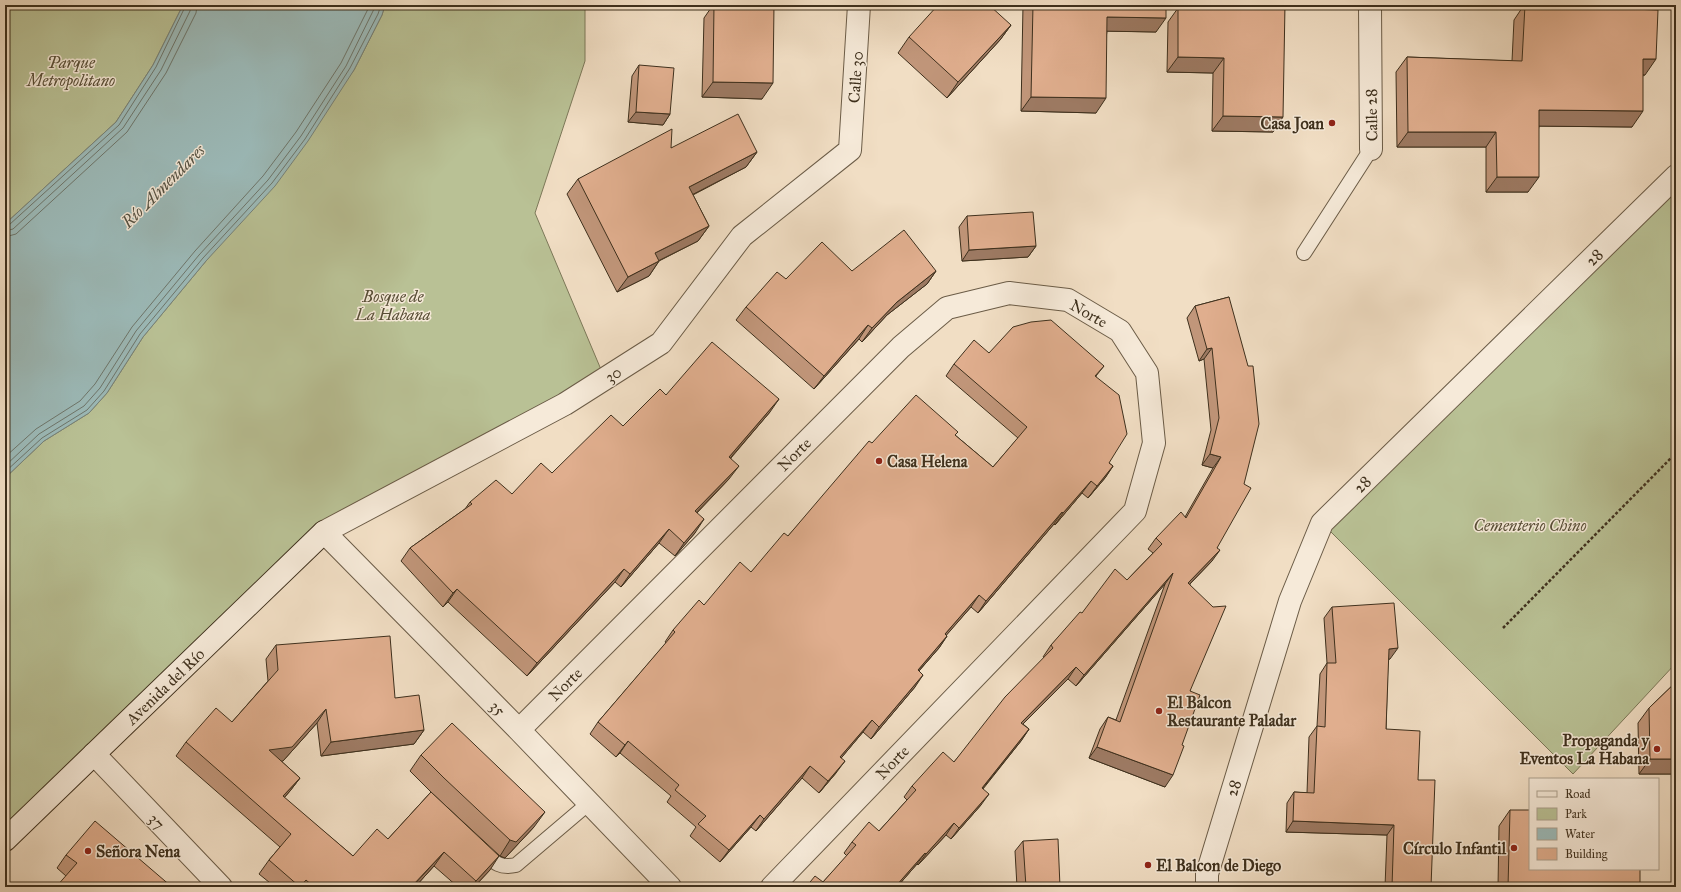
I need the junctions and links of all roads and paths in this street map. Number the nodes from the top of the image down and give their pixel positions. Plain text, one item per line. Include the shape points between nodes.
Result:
1 (859, 5) edge
2 (1370, 5) edge
3 (1371, 149) joint
4 (850, 150) joint
5 (1676, 176) edge
6 (1304, 253) dead end
7 (1676, 453) edge
8 (324, 532) junction
9 (1503, 628) dead end
10 (519, 730) junction
11 (94, 754) junction
12 (589, 803) junction
13 (5, 840) edge
14 (472, 842) edge
15 (221, 887) edge
16 (670, 887) edge
17 (772, 887) edge
18 (1207, 887) edge

1 - 4 street, Calle 30
2 - 3 street, Calle 28
3 - 6 lane, Calle 28
4 - 8 street, 30 via 742,236 661,343 566,404
5 - 18 street, 28 via 1322,523 1290,601 1207,874
7 - 9 path
8 - 10 street, 35
8 - 11 street, Avenida del Río
10 - 12 street, 35
10 - 17 street, Norte via 901,347 947,308 1009,293 1068,300 1120,331 1147,373 1154,444 1136,511
11 - 13 street, Avenida del Río
11 - 15 street, 37
12 - 14 lane via 516,865 506,867 495,863
12 - 16 street, 35

